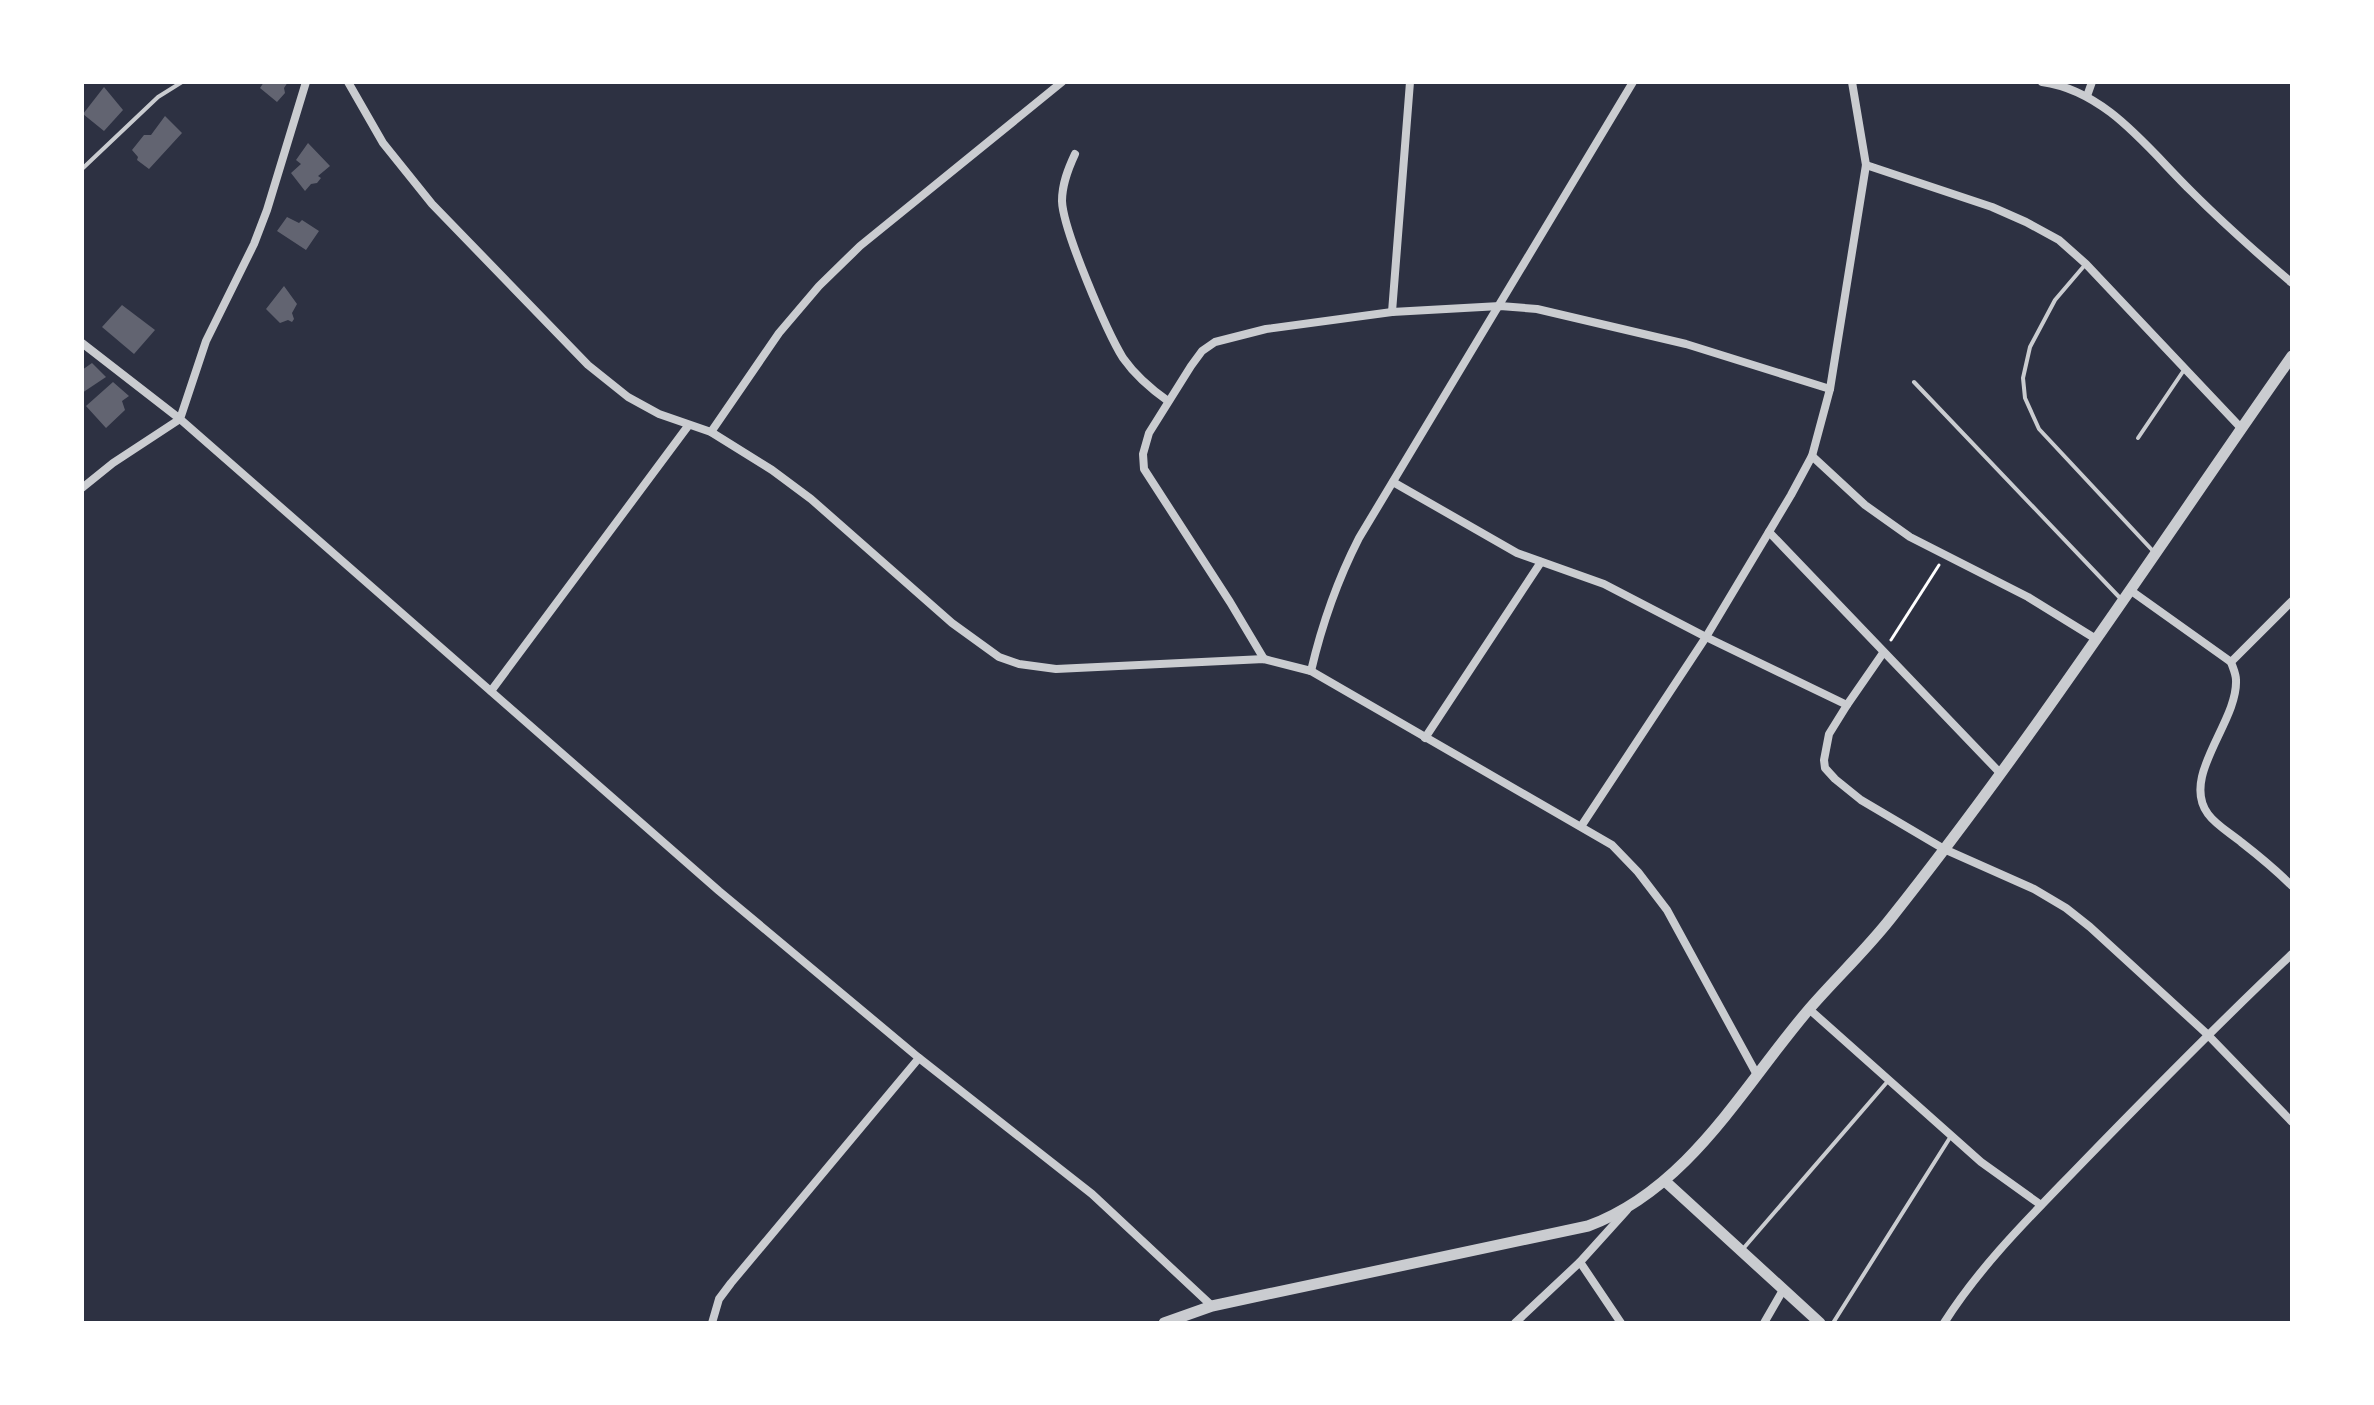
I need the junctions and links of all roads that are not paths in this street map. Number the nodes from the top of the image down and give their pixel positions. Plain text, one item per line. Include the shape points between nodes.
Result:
1 (182, 82) edge
2 (306, 82) edge
3 (348, 82) edge
4 (1062, 82) edge
5 (1410, 82) edge
6 (1633, 82) edge
7 (1852, 82) edge
8 (2042, 82) edge
9 (2092, 82) edge
10 (2087, 96) junction
11 (1075, 154) dead end
12 (1866, 165) junction
13 (82, 169) edge
14 (2086, 264) junction
15 (2292, 283) edge
16 (1500, 306) junction
17 (1392, 312) junction
18 (82, 343) edge
19 (2292, 356) edge
20 (2185, 368) junction
21 (1914, 382) dead end
22 (1830, 389) junction
23 (1168, 401) junction
24 (180, 419) junction
25 (688, 426) junction
26 (2241, 428) junction
27 (711, 432) junction
28 (2138, 438) dead end
29 (1812, 456) junction
30 (1393, 482) junction
31 (82, 488) edge
32 (1769, 532) junction
33 (2156, 554) junction
34 (1541, 562) junction
35 (2130, 590) junction
36 (2122, 601) junction
37 (2292, 601) edge
38 (1706, 637) junction
39 (2096, 639) junction
40 (1883, 653) junction
41 (1264, 659) junction
42 (2231, 662) junction
43 (1311, 671) junction
44 (491, 691) junction
45 (1847, 705) junction
46 (1425, 738) junction
47 (2001, 774) junction
48 (1582, 825) junction
49 (1944, 849) junction
50 (2292, 886) edge
51 (2292, 954) edge
52 (1809, 1009) junction
53 (2207, 1034) junction
54 (919, 1058) junction
55 (1756, 1073) junction
56 (1890, 1079) junction
57 (2292, 1122) edge
58 (1952, 1135) junction
59 (1666, 1182) junction
60 (2041, 1205) junction
61 (1629, 1207) junction
62 (1741, 1251) junction
63 (1580, 1262) junction
64 (1783, 1290) junction
65 (1212, 1306) junction
66 (712, 1323) edge
67 (1164, 1323) edge
68 (1515, 1323) edge
69 (1621, 1323) edge
70 (1764, 1323) edge
71 (1820, 1323) edge
72 (1833, 1323) edge
73 (1944, 1323) edge

1 - 13 lane via 158,97
2 - 24 street via 267,210 206,341
3 - 25 street via 383,143 432,204 588,365 628,397
4 - 27 street via 860,246 819,286 779,333
5 - 17 street
6 - 16 street
7 - 12 street
8 - 10 street
9 - 10 street
10 - 15 street via 2137,136
11 - 23 street via 1064,179 1066,226 1123,357
12 - 14 street via 2026,222 2059,240
12 - 22 street
14 - 20 street
14 - 33 lane via 2055,300 2030,347 2025,398 2039,429
16 - 17 street
16 - 22 street via 1537,309 1686,344
16 - 30 street
17 - 23 street via 1266,329 1215,342 1202,351
18 - 24 street
19 - 26 street
20 - 26 street
20 - 28 lane
21 - 36 lane
22 - 29 street
23 - 41 street via 1149,433 1144,469
24 - 31 street
24 - 44 street
25 - 27 street
25 - 44 street
26 - 33 street
27 - 41 street via 811,499 941,614 999,657 1056,669
29 - 32 street
29 - 39 street via 1887,522
30 - 34 street
30 - 43 street via 1342,570
32 - 38 street
32 - 40 street
33 - 35 street
34 - 38 street via 1604,584
34 - 46 street
35 - 36 street
35 - 42 street
36 - 39 street
37 - 42 street
38 - 45 street
38 - 48 street
39 - 47 street
40 - 45 street
40 - 47 street
41 - 43 street
42 - 50 street via 2234,695 2203,769 2201,798 2214,820
43 - 46 street
44 - 54 street
45 - 49 street via 1829,734 1825,768 1861,800
46 - 48 street
47 - 49 street
48 - 55 street via 1612,845 1667,910
49 - 52 street via 1888,922
49 - 53 street via 2066,908
51 - 53 street
52 - 55 street
52 - 56 street
53 - 57 street
53 - 60 street
54 - 65 street via 1092,1194
54 - 66 street via 731,1283
55 - 59 street
56 - 58 street
56 - 62 lane
58 - 60 street
58 - 72 lane
59 - 61 street
59 - 62 street
60 - 73 street via 1963,1292
61 - 63 street
61 - 65 street via 1568,1232
62 - 64 street
63 - 68 street
63 - 69 street
64 - 70 street
64 - 71 street
65 - 67 street

